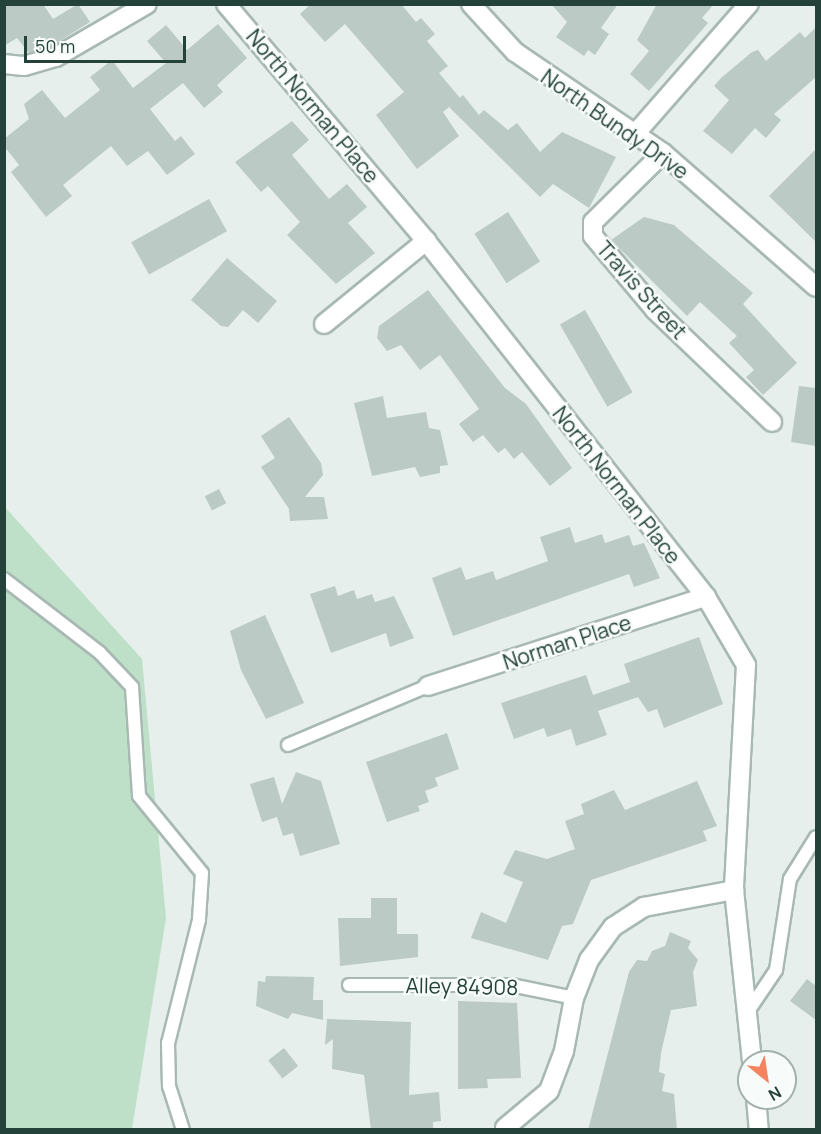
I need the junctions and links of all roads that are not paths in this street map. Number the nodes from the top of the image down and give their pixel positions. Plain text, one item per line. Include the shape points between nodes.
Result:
1 (147, 4) edge
2 (226, 4) edge
3 (471, 4) edge
4 (749, 4) edge
5 (4, 64) edge
6 (635, 134) junction
7 (663, 153) junction
8 (426, 241) junction
9 (814, 281) edge
10 (324, 324) dead end
11 (772, 422) dead end
12 (4, 579) edge
13 (706, 597) junction
14 (428, 686) joint
15 (288, 745) dead end
16 (816, 837) edge
17 (734, 890) junction
18 (349, 985) dead end
19 (574, 998) junction
20 (747, 1013) junction
21 (751, 1050) edge
22 (757, 1110) edge
23 (505, 1128) edge
24 (183, 1130) edge
25 (759, 1130) edge

1 - 5 street via 56,57 24,66
2 - 8 street, North Norman Place
3 - 6 street, North Bundy Drive via 540,72
4 - 6 street
6 - 7 street, North Bundy Drive
7 - 9 street, North Bundy Drive
7 - 11 street, Travis Street via 593,222 593,236 655,310
8 - 10 street
8 - 13 street, North Norman Place
12 - 24 lane via 100,653 132,687 139,796 192,855 202,873 199,920 168,1043 169,1086
13 - 14 street, Norman Place
13 - 17 street, North Norman Place via 746,665
14 - 15 lane
16 - 20 lane via 790,879 776,970
17 - 19 street via 644,907 613,927 589,960
17 - 20 street, North Norman Place
18 - 19 lane, Alley 84908 via 511,985
19 - 23 street via 564,1051 549,1090 531,1112
20 - 21 street, North Norman Place
22 - 25 street

